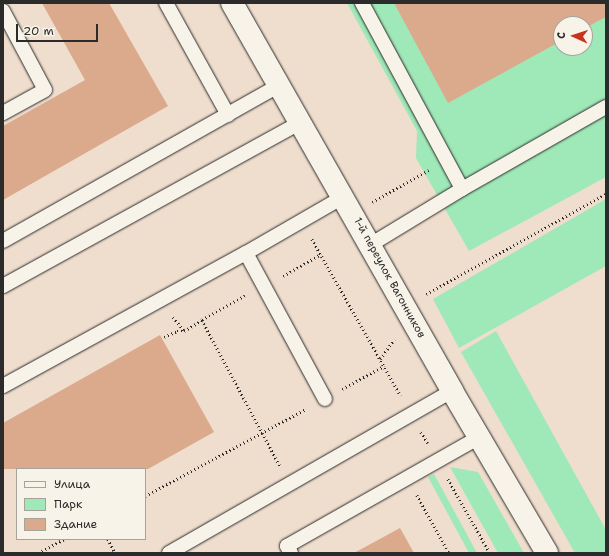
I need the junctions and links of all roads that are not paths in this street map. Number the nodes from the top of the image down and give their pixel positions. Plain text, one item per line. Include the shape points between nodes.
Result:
1 (166, 3) edge
2 (232, 3) edge
3 (362, 3) edge
4 (3, 11) edge
5 (278, 86) junction
6 (606, 107) edge
7 (3, 113) edge
8 (228, 115) junction
9 (300, 123) junction
10 (462, 189) junction
11 (343, 197) junction
12 (3, 241) edge
13 (370, 245) junction
14 (246, 253) junction
15 (3, 286) edge
16 (3, 386) edge
17 (452, 391) junction
18 (325, 399) dead end
19 (480, 437) junction
20 (169, 553) edge
21 (291, 553) edge
22 (547, 553) edge

1 - 8 lane
2 - 5 street, 1-й переулок Вагонников
3 - 10 lane
4 - 7 lane via 45,90
5 - 8 lane
5 - 9 street, 1-й переулок Вагонников
6 - 10 lane
8 - 12 lane
9 - 11 street, 1-й переулок Вагонников
9 - 15 lane
10 - 13 lane
11 - 13 street, 1-й переулок Вагонников
11 - 14 lane
13 - 17 street, 1-й переулок Вагонников
14 - 16 lane
14 - 18 lane
17 - 19 street, 1-й переулок Вагонников
17 - 20 lane
19 - 21 lane via 287,546
19 - 22 street, 1-й переулок Вагонников

